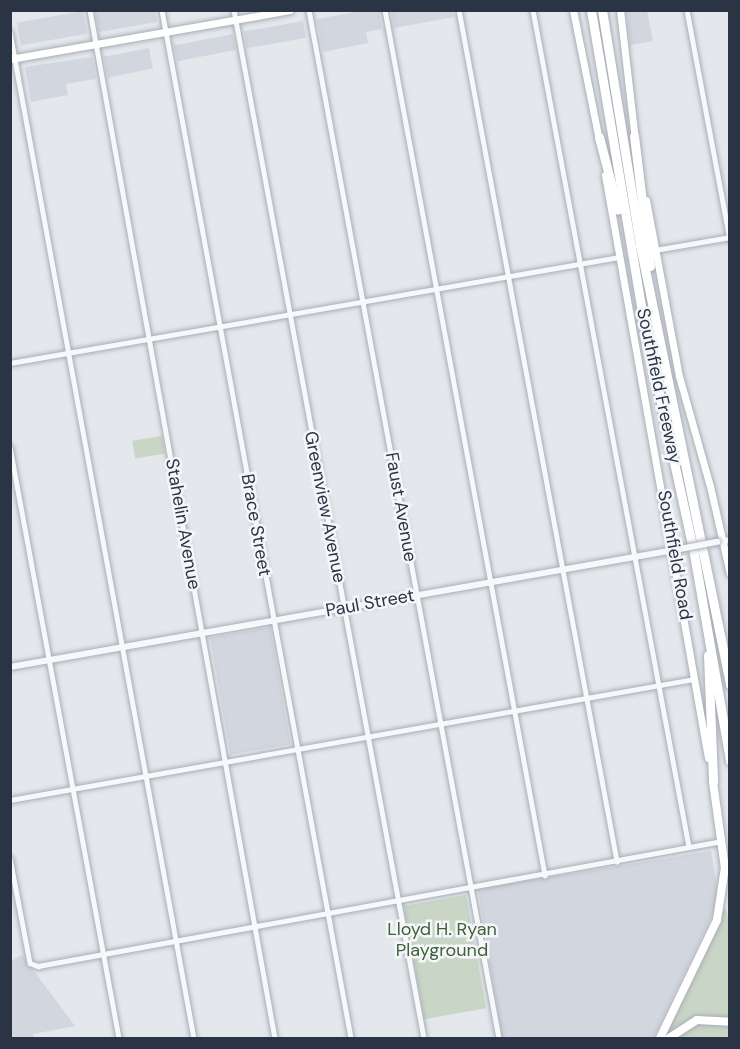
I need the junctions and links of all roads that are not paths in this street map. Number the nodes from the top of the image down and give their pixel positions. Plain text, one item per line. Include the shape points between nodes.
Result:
1 (90, 10) edge
2 (162, 10) edge
3 (234, 10) edge
4 (290, 10) edge
5 (309, 10) edge
6 (385, 10) edge
7 (459, 10) edge
8 (533, 10) edge
9 (573, 10) edge
10 (591, 10) edge
11 (602, 10) edge
12 (620, 10) edge
13 (687, 10) edge
14 (236, 20) junction
15 (10, 32) edge
16 (166, 32) junction
17 (96, 44) junction
18 (13, 58) edge
19 (634, 136) junction
20 (599, 137) junction
21 (729, 238) edge
22 (655, 250) junction
23 (620, 257) junction
24 (581, 263) junction
25 (507, 276) junction
26 (437, 288) junction
27 (639, 296) junction
28 (363, 301) junction
29 (290, 314) junction
30 (655, 316) junction
31 (220, 326) junction
32 (150, 338) junction
33 (69, 352) junction
34 (10, 363) edge
35 (10, 447) edge
36 (724, 541) edge
37 (677, 549) junction
38 (635, 556) junction
39 (563, 569) junction
40 (729, 574) edge
41 (491, 582) junction
42 (417, 595) junction
43 (344, 608) junction
44 (274, 621) junction
45 (202, 633) junction
46 (709, 641) junction
47 (123, 647) junction
48 (50, 660) junction
49 (10, 667) edge
50 (728, 668) edge
51 (697, 678) junction
52 (659, 685) junction
53 (729, 685) edge
54 (587, 698) junction
55 (515, 711) junction
56 (441, 724) junction
57 (368, 737) junction
58 (297, 749) junction
59 (729, 760) edge
60 (226, 762) junction
61 (146, 776) junction
62 (713, 782) junction
63 (73, 789) junction
64 (10, 800) edge
65 (722, 841) junction
66 (689, 848) junction
67 (10, 858) edge
68 (617, 861) junction
69 (725, 867) junction
70 (545, 875) junction
71 (471, 888) junction
72 (729, 894) edge
73 (398, 902) junction
74 (328, 914) junction
75 (257, 926) junction
76 (177, 941) junction
77 (103, 954) junction
78 (729, 1022) edge
79 (119, 1038) edge
80 (194, 1038) edge
81 (275, 1038) edge
82 (351, 1038) edge
83 (424, 1038) edge
84 (499, 1038) edge
85 (660, 1038) edge
86 (669, 1038) edge

1 - 17 street, Stahelin Avenue
2 - 16 street, Brace Street
3 - 14 street, Greenview Avenue
4 - 14 main road
5 - 28 street, Faust Avenue
6 - 26 street
7 - 25 street
8 - 24 street
9 - 20 main road, Southfield Road
10 - 27 highway, Southfield Freeway
11 - 30 highway, Southfield Freeway
12 - 19 main road
13 - 21 street
14 - 16 main road
14 - 29 street, Greenview Avenue
15 - 18 street
16 - 17 main road
16 - 31 street, Brace Street
17 - 18 main road
17 - 32 street, Stahelin Avenue
18 - 33 street
19 - 22 main road
19 - 30 highway
20 - 23 main road, Southfield Road
20 - 27 highway
21 - 22 street
22 - 36 main road via 679,376
23 - 24 street
23 - 37 main road, Southfield Road
24 - 25 street
24 - 38 street
25 - 26 street
25 - 39 street
26 - 28 street
26 - 41 street
27 - 46 highway, Southfield Freeway
28 - 29 street
28 - 42 street, Faust Avenue
29 - 31 street
29 - 43 street, Greenview Avenue
30 - 50 highway, Southfield Freeway
31 - 32 street
31 - 44 street, Brace Street
32 - 33 street
32 - 45 street, Stahelin Avenue
33 - 34 street
33 - 47 street
35 - 48 street
36 - 37 street, Paul Street, bridge
36 - 40 main road
37 - 38 street, Paul Street
37 - 51 main road, Southfield Road
38 - 39 street, Paul Street
38 - 52 street
39 - 41 street, Paul Street
39 - 54 street
41 - 42 street, Paul Street
41 - 55 street
42 - 43 street, Paul Street
42 - 56 street, Faust Avenue
43 - 44 street, Paul Street
43 - 57 street, Greenview Avenue
44 - 45 street, Paul Street
44 - 58 street, Brace Street
45 - 47 street, Paul Street
45 - 60 street, Stahelin Avenue
46 - 59 highway, Southfield Freeway
46 - 62 highway
47 - 48 street, Paul Street
47 - 61 street
48 - 49 street, Paul Street
48 - 63 street
50 - 53 highway, Southfield Freeway
51 - 52 street
51 - 62 main road, Southfield Road
52 - 54 street
52 - 66 street
54 - 55 street
54 - 68 street
55 - 56 street
55 - 70 street
56 - 57 street
56 - 71 street, Faust Avenue
57 - 58 street
57 - 73 street, Greenview Avenue
58 - 60 street
58 - 74 street, Brace Street
60 - 61 street
60 - 75 street, Stahelin Avenue
61 - 63 street
61 - 76 street
62 - 65 main road
63 - 64 street
63 - 77 street
65 - 66 street
65 - 69 main road
66 - 68 street
67 - 77 street via 30,963 38,966
68 - 70 street
69 - 72 main road
69 - 85 main road via 717,920
70 - 71 street
71 - 73 street
71 - 84 street, Faust Avenue
73 - 74 street
73 - 83 street, Greenview Avenue
74 - 75 street
74 - 82 street, Brace Street
75 - 76 street
75 - 81 street, Stahelin Avenue
76 - 77 street
76 - 80 street
77 - 79 street
78 - 86 main road via 697,1020

